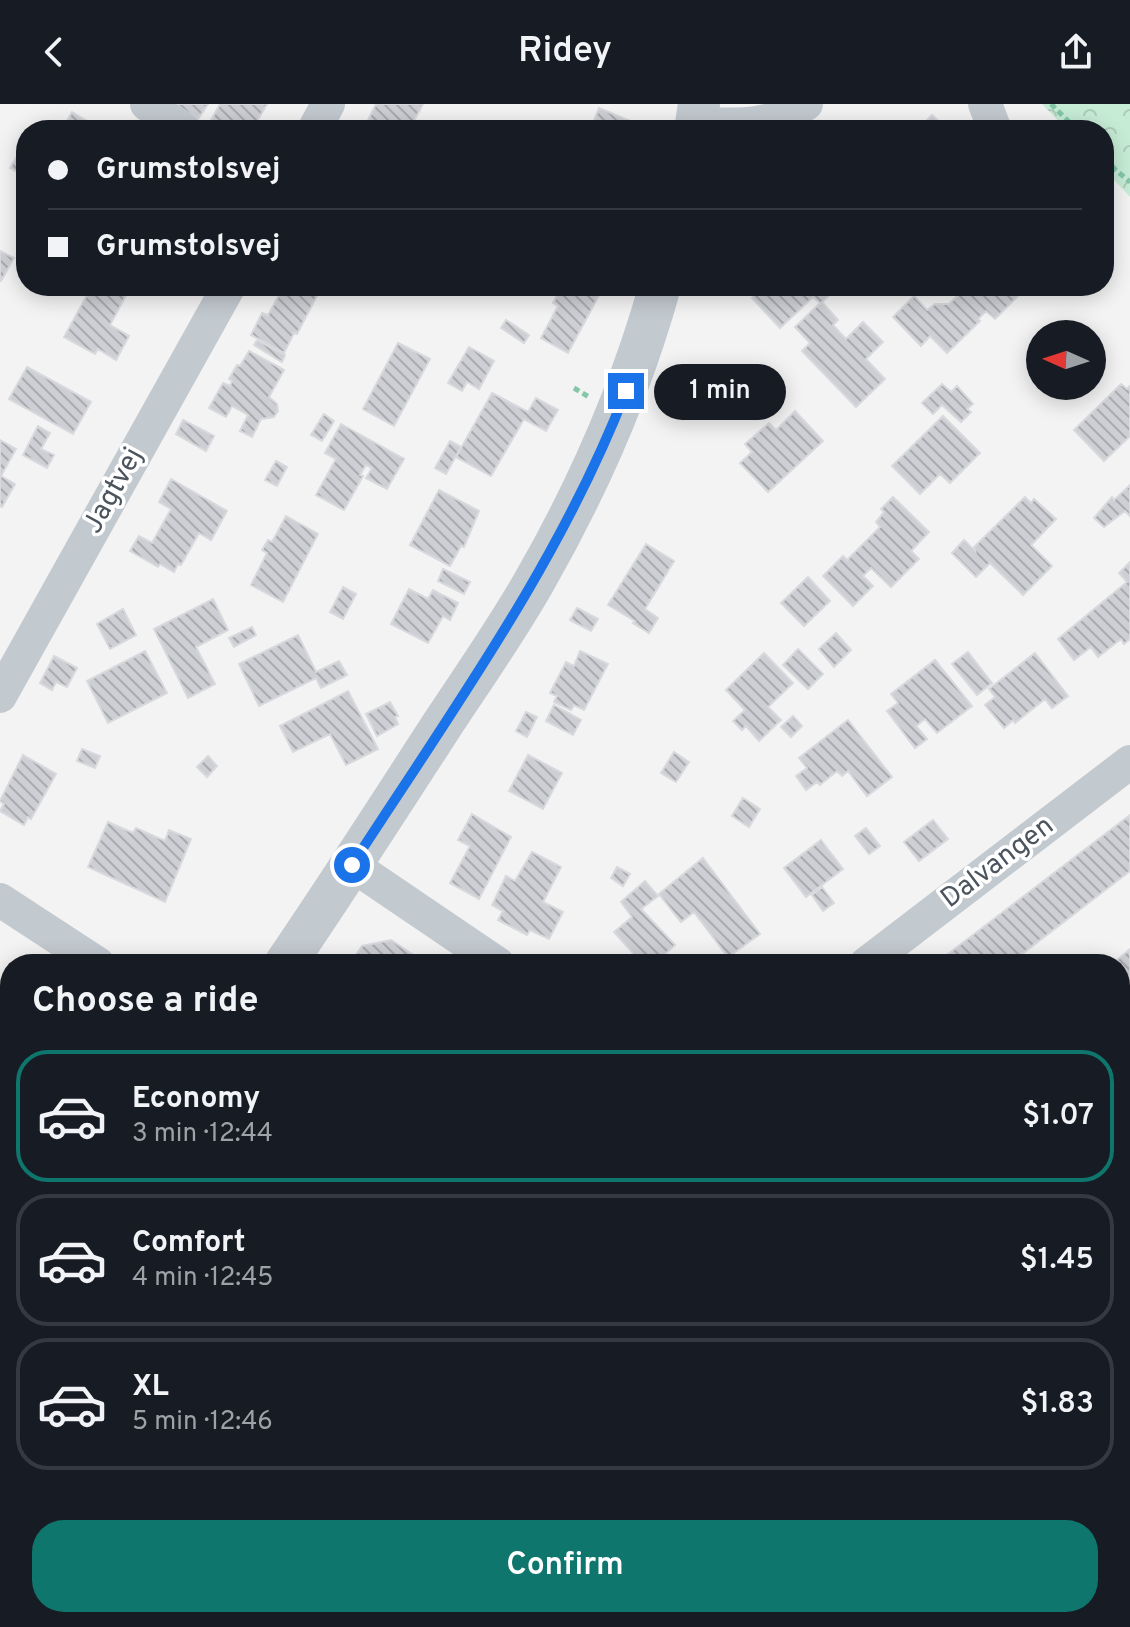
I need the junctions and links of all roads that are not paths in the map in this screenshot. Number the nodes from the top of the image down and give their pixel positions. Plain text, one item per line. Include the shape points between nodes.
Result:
1 (147, 104) edge
2 (806, 104) edge
3 (170, 120) edge
4 (772, 120) edge
5 (223, 296) edge
6 (657, 296) edge
7 (0, 696) edge
8 (1130, 762) edge
9 (352, 865) junction
10 (0, 900) edge
11 (83, 954) edge
12 (292, 954) edge
13 (483, 954) edge
14 (879, 954) edge

1 - 3 street
2 - 4 street
5 - 7 street, Jagtvej
6 - 9 street via 643,347 588,482 534,583
8 - 14 street, Dalvangen
9 - 12 street
9 - 13 street
10 - 11 street

